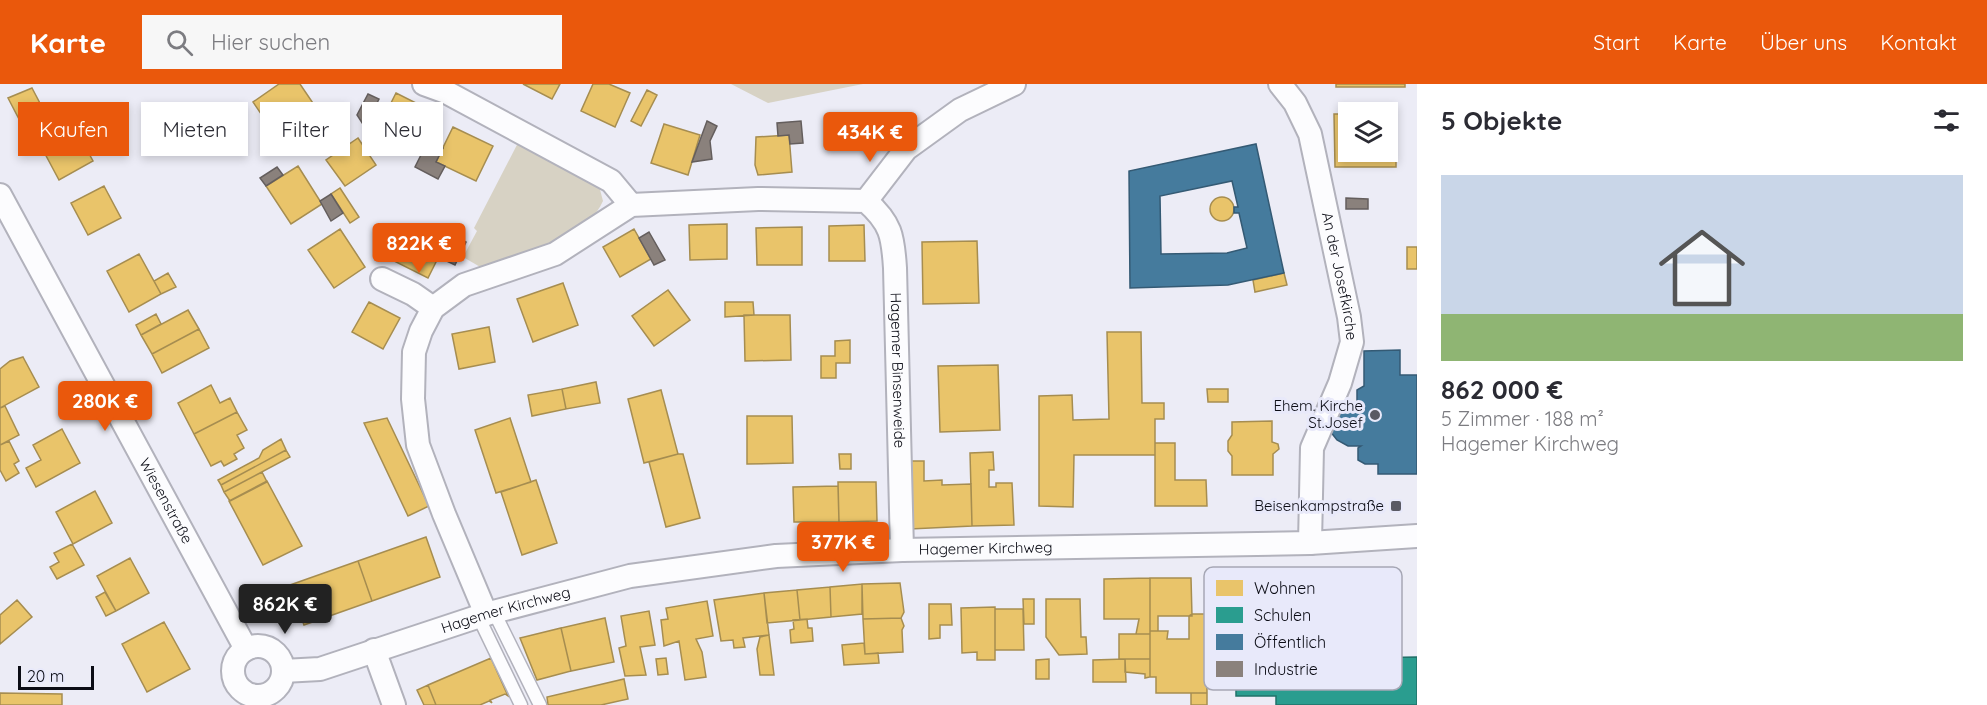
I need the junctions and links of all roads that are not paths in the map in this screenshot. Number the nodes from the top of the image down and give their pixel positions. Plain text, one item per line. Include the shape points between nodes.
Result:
1 (424, 84) edge
2 (1014, 84) edge
3 (1280, 84) edge
4 (0, 195) edge
5 (866, 201) junction
6 (631, 205) junction
7 (382, 279) dead end
8 (433, 308) junction
9 (1417, 536) edge
10 (1310, 543) junction
11 (902, 550) junction
12 (486, 614) junction
13 (246, 649) junction
14 (375, 650) junction
15 (283, 671) junction
16 (236, 698) edge
17 (394, 705) edge
18 (521, 705) edge
19 (540, 705) edge

1 - 6 street via 446,92 611,181
2 - 5 street via 960,110 906,149
3 - 10 street, An der Josefkirche via 1310,134 1352,342 1340,383 1312,448
4 - 13 street, Wiesenstraße
5 - 6 street
5 - 11 street, Hagemer Binsenweide via 882,215 892,234 896,268
6 - 8 street via 555,254 464,285
7 - 8 street
8 - 12 street via 414,352 413,399 418,445
9 - 10 street, Hagemer Kirchweg
10 - 11 street, Hagemer Kirchweg
11 - 12 street, Hagemer Kirchweg via 776,556 630,576
12 - 14 street, Hagemer Kirchweg
12 - 18 lane
12 - 19 lane
13 - 15 street via 271,649 280,658
13 - 16 street via 237,657 233,669
14 - 15 street, Hagemer Kirchweg via 320,669
14 - 17 street
15 - 16 street via 276,688 266,695

